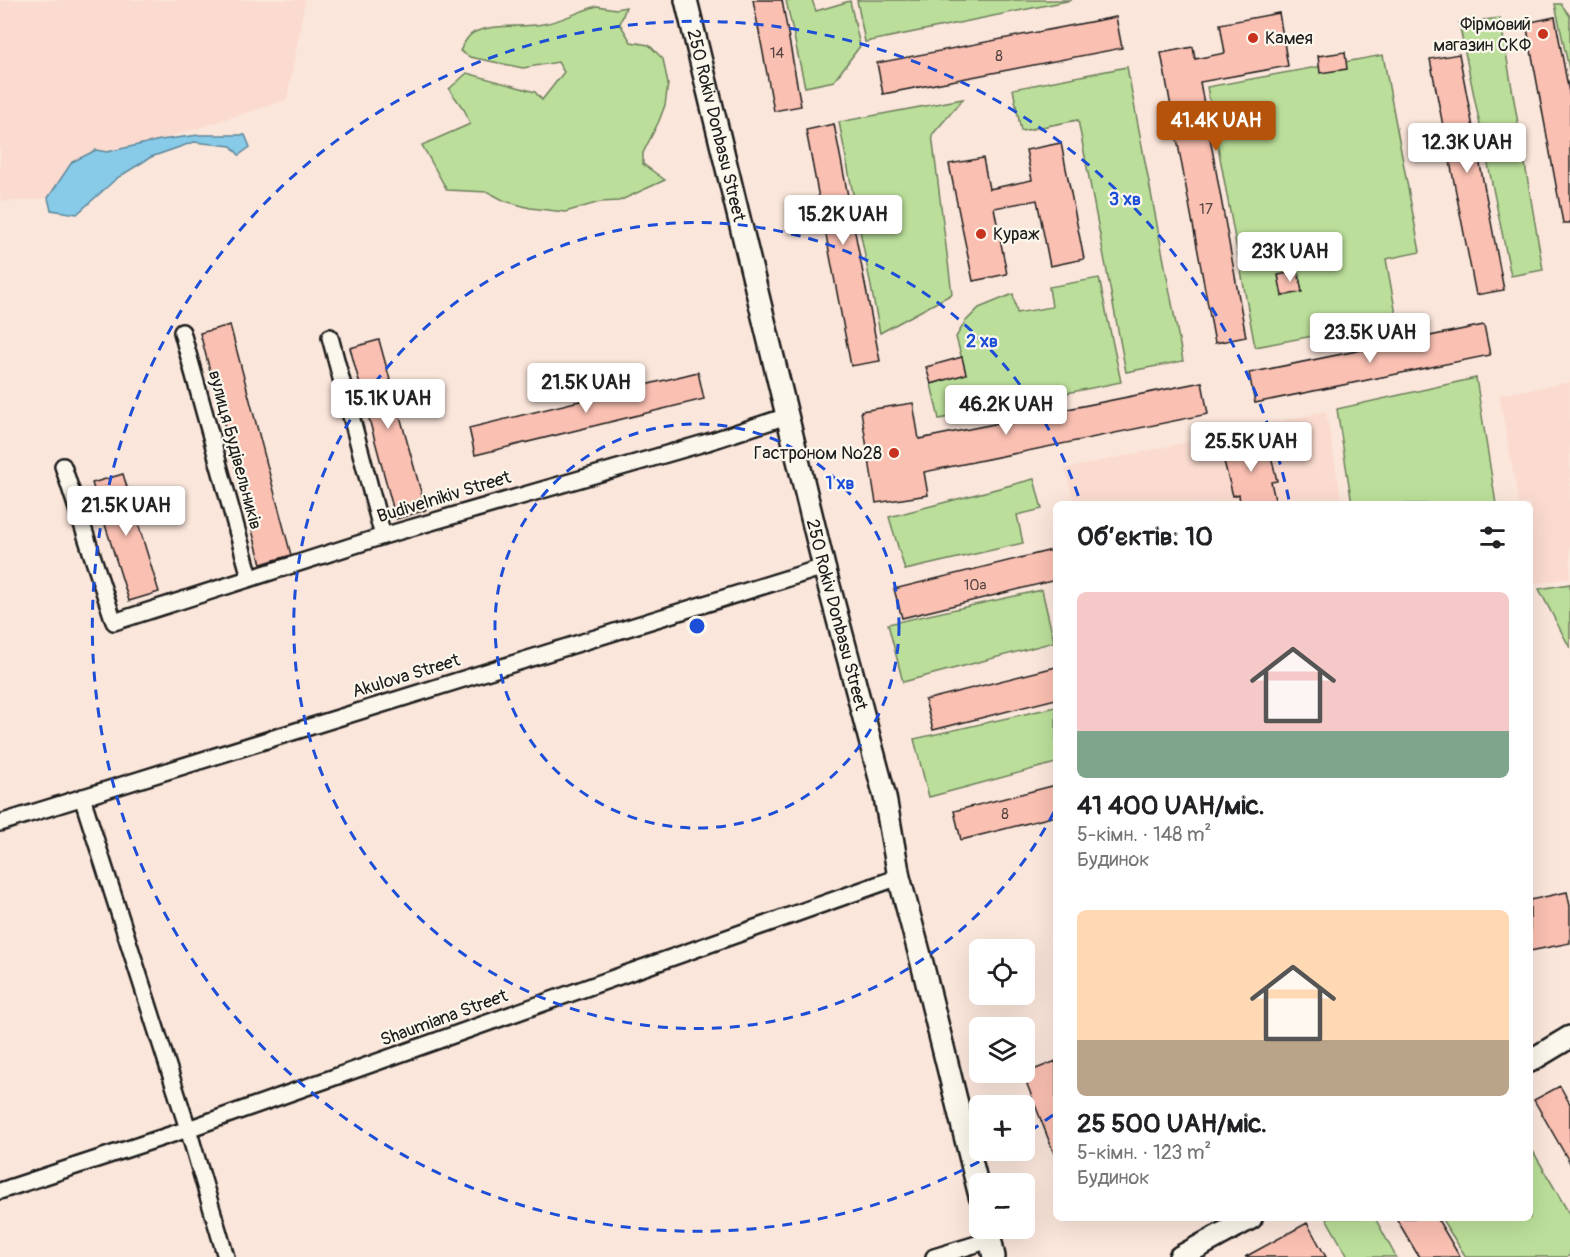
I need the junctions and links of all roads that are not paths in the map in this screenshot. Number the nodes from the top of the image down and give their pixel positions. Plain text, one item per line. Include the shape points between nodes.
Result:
1 (686, 0) edge
2 (182, 332) dead end
3 (330, 337) dead end
4 (787, 416) junction
5 (63, 466) dead end
6 (383, 536) junction
7 (824, 567) junction
8 (250, 577) junction
9 (82, 797) junction
10 (0, 824) edge
11 (899, 877) junction
12 (1570, 1037) edge
13 (1533, 1059) edge
14 (188, 1129) junction
15 (974, 1173) edge
16 (0, 1191) edge
17 (1246, 1221) edge
18 (991, 1242) edge
19 (226, 1257) edge
20 (934, 1257) edge
21 (1180, 1257) edge

1 - 4 street, 250 Rokiv Donbasu Street
2 - 8 street, вулиця Будівельників
3 - 6 street
4 - 6 street, Budivelnikiv Street
4 - 7 street, 250 Rokiv Donbasu Street
5 - 8 street, Budivelnikiv Street via 114,622
6 - 8 street, Budivelnikiv Street
7 - 9 street, Akulova Street
7 - 11 street, 250 Rokiv Donbasu Street via 885,797
9 - 10 street, Akulova Street
9 - 14 street
11 - 14 street, Shaumiana Street
11 - 15 street, 250 Rokiv Donbasu Street
12 - 13 street
14 - 16 street, Shaumiana Street
14 - 19 street
17 - 21 street
18 - 20 street

